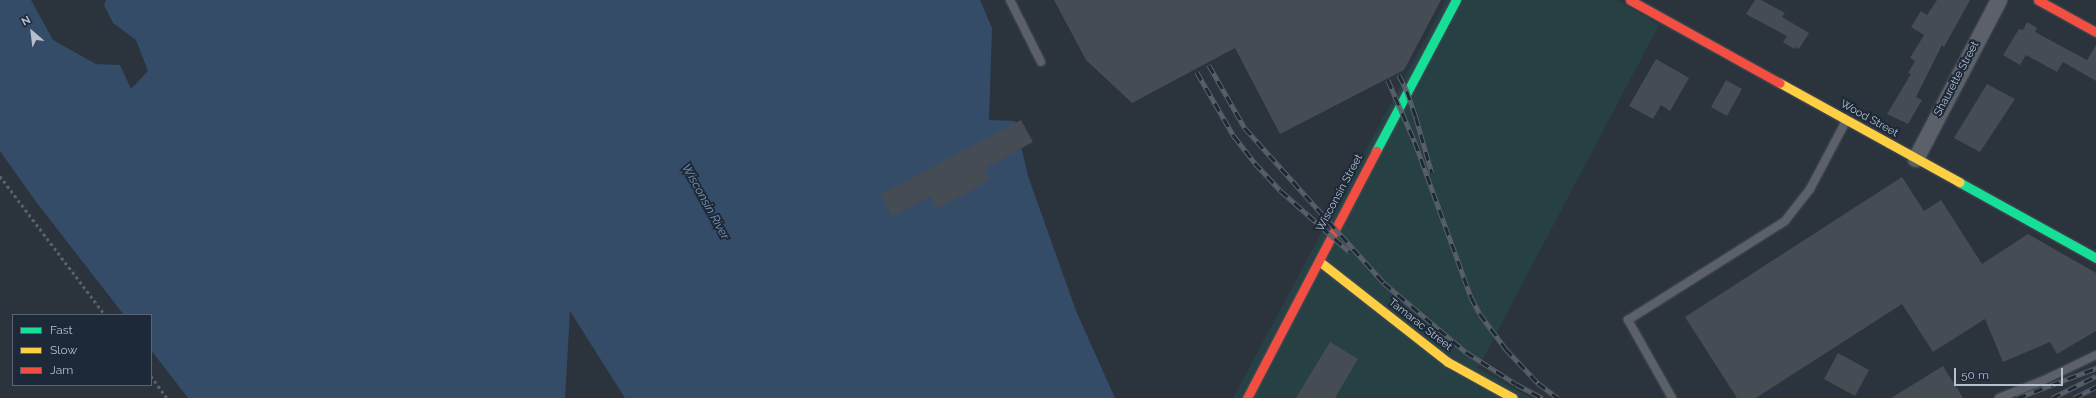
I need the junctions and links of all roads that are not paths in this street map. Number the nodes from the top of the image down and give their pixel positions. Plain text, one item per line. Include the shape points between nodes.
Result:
1 (1010, 0) edge
2 (1456, 0) edge
3 (1630, 0) edge
4 (1999, 0) edge
5 (2038, 0) edge
6 (2096, 32) edge
7 (1041, 62) dead end
8 (1847, 120) junction
9 (1916, 159) junction
10 (2096, 258) edge
11 (1319, 261) junction
12 (2096, 355) edge
13 (1247, 398) edge
14 (1513, 398) edge
15 (1672, 398) edge
16 (1999, 398) edge

1 - 7 lane
2 - 11 street, Wisconsin Street
3 - 8 street, Wood Street
4 - 9 street, Shaurette Street
5 - 6 street
8 - 9 street, Wood Street
8 - 15 lane via 1810,189 1785,221 1628,320
9 - 10 street, Wood Street
11 - 13 street, Wisconsin Street
11 - 14 street, Tamarac Street via 1448,362
12 - 16 lane

